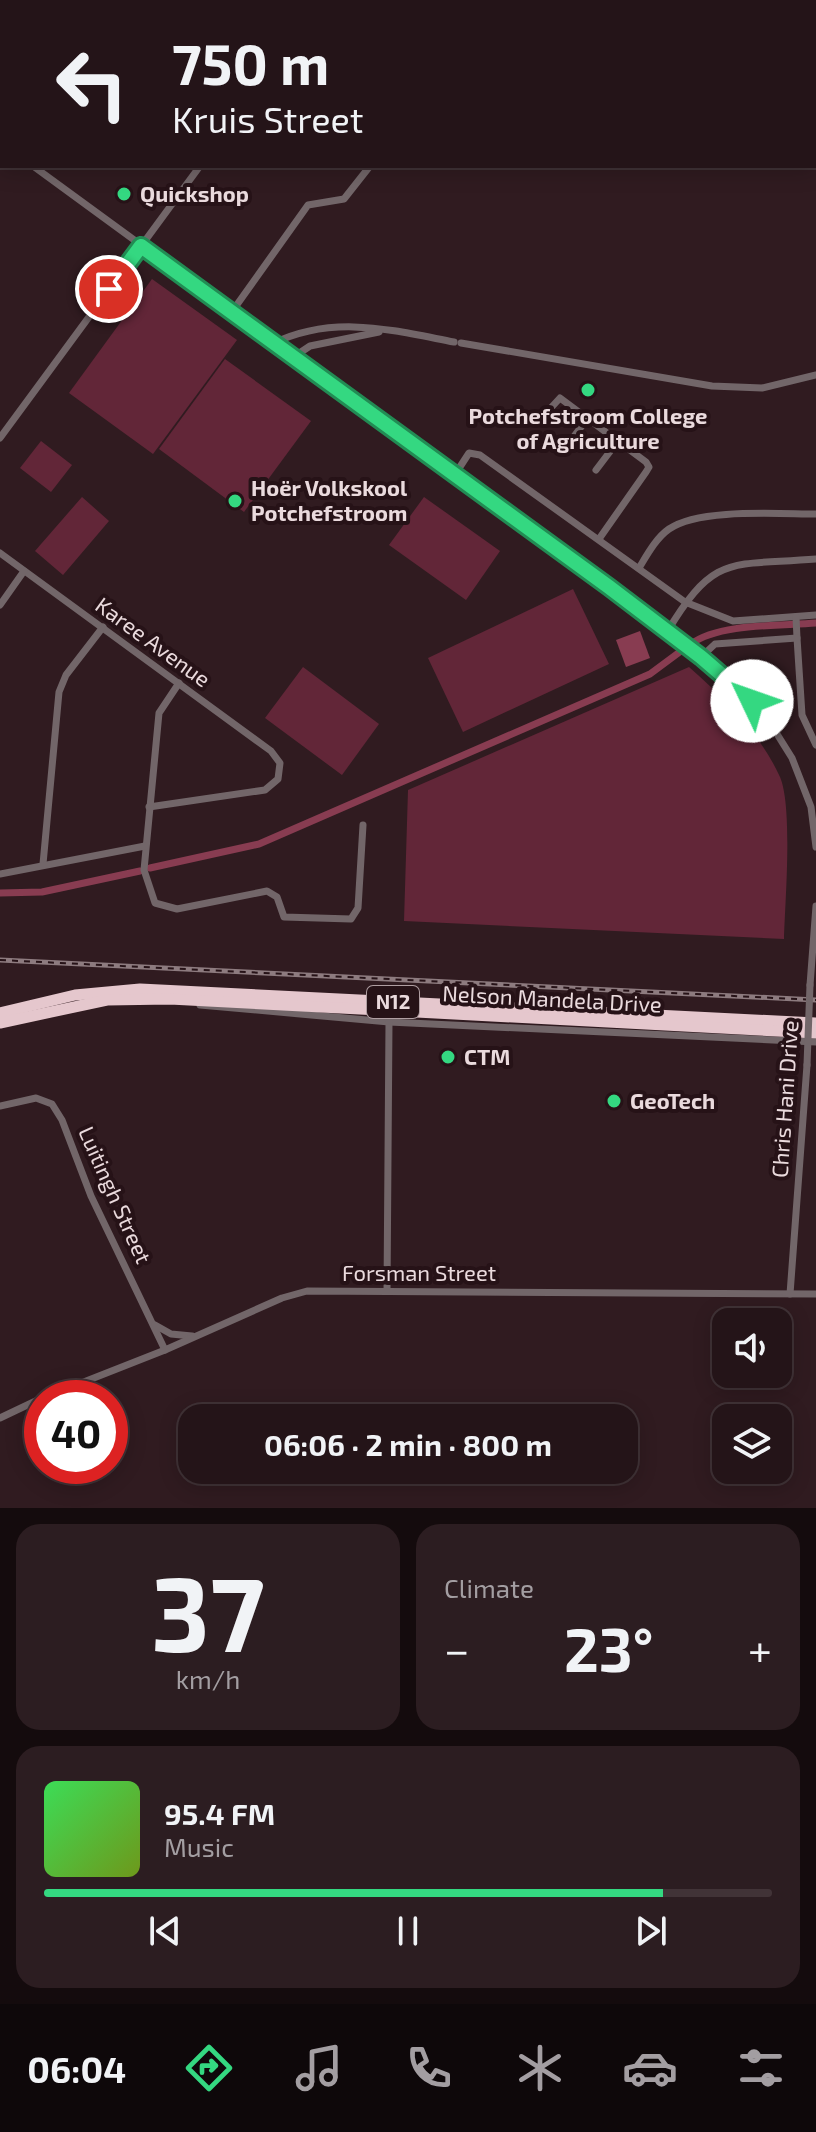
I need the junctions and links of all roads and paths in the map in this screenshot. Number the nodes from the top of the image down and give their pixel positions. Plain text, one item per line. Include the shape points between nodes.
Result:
1 (36, 168) edge
2 (199, 168) edge
3 (368, 168) edge
4 (141, 246) junction
5 (231, 313) junction
6 (393, 330) junction
7 (272, 344) junction
8 (292, 358) junction
9 (816, 375) edge
10 (587, 419) junction
11 (536, 424) dead end
12 (0, 438) edge
13 (618, 441) junction
14 (566, 447) dead end
15 (596, 470) dead end
16 (454, 476) junction
17 (816, 514) edge
18 (599, 539) junction
19 (0, 553) edge
20 (816, 559) edge
21 (639, 568) junction
22 (24, 571) junction
23 (685, 602) junction
24 (0, 605) edge
25 (816, 615) edge
26 (796, 622) junction
27 (103, 627) junction
28 (667, 632) junction
29 (797, 638) junction
30 (701, 657) junction
31 (179, 683) junction
32 (816, 745) edge
33 (149, 807) junction
34 (363, 825) dead end
35 (145, 846) junction
36 (816, 847) edge
37 (43, 864) junction
38 (0, 874) edge
39 (816, 906) edge
40 (170, 999) junction
41 (0, 1013) edge
42 (389, 1022) junction
43 (0, 1023) edge
44 (816, 1023) edge
45 (816, 1033) edge
46 (816, 1042) edge
47 (0, 1106) edge
48 (387, 1291) junction
49 (790, 1294) junction
50 (816, 1294) edge
51 (151, 1321) junction
52 (198, 1336) junction
53 (165, 1350) junction
54 (88, 1380) edge
55 (24, 1407) edge
56 (0, 1418) edge

1 - 4 street
2 - 4 street
3 - 5 street via 344,199 308,205
4 - 5 street
4 - 12 street
5 - 7 street
6 - 7 street via 337,325
6 - 8 street via 323,342
6 - 9 street via 712,386 774,387
7 - 8 street
8 - 16 street
10 - 11 street via 556,398
10 - 13 street
10 - 14 street
13 - 15 street
13 - 18 street via 649,467
16 - 18 street via 466,456 475,453
16 - 28 street
17 - 21 street via 682,523 664,533
18 - 21 street
19 - 22 street, Karee Avenue
20 - 23 street via 720,568
21 - 23 street
22 - 24 street
22 - 27 street, Karee Avenue
23 - 26 street via 727,620
23 - 28 street
25 - 26 street
26 - 29 street
27 - 31 street, Karee Avenue
27 - 37 street via 59,692
28 - 30 street
29 - 30 street via 715,644
29 - 32 street via 802,715
30 - 36 street via 752,701 782,740 811,807
31 - 33 street via 159,713
31 - 33 street, Karee Avenue via 271,751 280,763 278,779 265,790
33 - 35 street
34 - 35 street via 358,908 343,921 284,917 277,897 267,891 177,909 162,907 150,896
35 - 37 street
37 - 38 street
39 - 49 street, Chris Hani Drive, bridge
40 - 42 street via 231,1010
40 - 43 highway, Nelson Mandela Drive / N12 via 107,1000
40 - 45 highway, Nelson Mandela Drive / N12
41 - 44 highway, Nelson Mandela Drive / N12 via 75,995 140,989
42 - 46 street
42 - 48 street
47 - 51 street, Luitingh Street via 36,1098 57,1111
48 - 49 street, Forsman Street
48 - 52 street, Forsman Street via 294,1294
49 - 50 street, Forsman Street
51 - 52 street via 171,1334
51 - 53 street, Luitingh Street
52 - 53 street, Forsman Street
53 - 54 street, Forsman Street
55 - 56 street, Forsman Street

